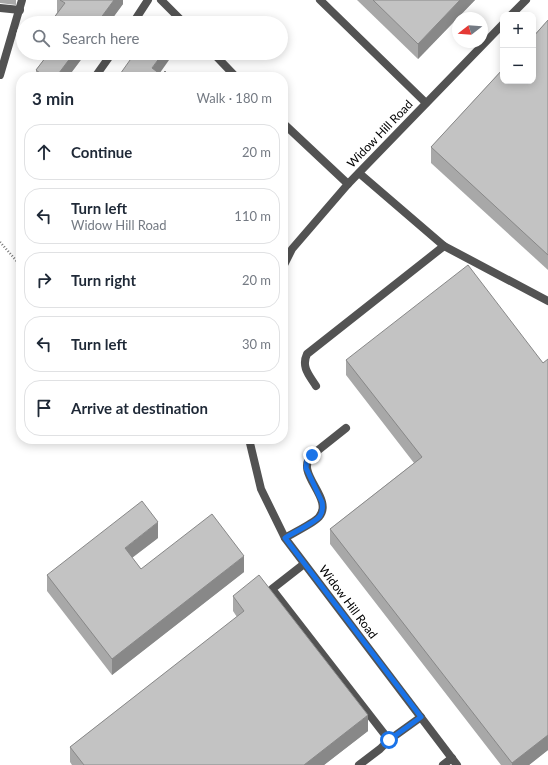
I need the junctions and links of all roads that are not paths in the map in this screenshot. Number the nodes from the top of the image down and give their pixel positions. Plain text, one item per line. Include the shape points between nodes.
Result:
1 (22, 0) edge
2 (148, 0) edge
3 (161, 0) edge
4 (320, 0) edge
5 (526, 0) edge
6 (0, 8) edge
7 (20, 10) junction
8 (514, 12) edge
9 (18, 16) edge
10 (138, 16) edge
11 (177, 16) edge
12 (16, 23) edge
13 (500, 27) edge
14 (107, 60) edge
15 (220, 60) edge
16 (99, 72) edge
17 (231, 72) edge
18 (0, 75) edge
19 (426, 103) junction
20 (288, 128) edge
21 (359, 173) junction
22 (348, 184) junction
23 (444, 246) junction
24 (288, 256) edge
25 (548, 301) edge
26 (316, 386) dead end
27 (346, 428) dead end
28 (250, 444) edge
29 (285, 538) junction
30 (304, 564) junction
31 (421, 717) junction
32 (389, 740) junction
33 (454, 762) edge
34 (359, 765) edge
35 (443, 765) edge

1 - 7 street
2 - 10 street
3 - 11 street
4 - 19 street
5 - 8 street
6 - 7 street
7 - 9 street
12 - 18 street
13 - 19 street, Widow Hill Road
14 - 16 street
15 - 17 street
19 - 21 street, Widow Hill Road
20 - 22 street
21 - 22 street, Widow Hill Road
21 - 23 street
22 - 24 street, Widow Hill Road
23 - 25 street
23 - 26 street via 307,354 304,361 306,369
27 - 29 street via 307,459 308,472 322,502 319,518
28 - 29 street, Widow Hill Road via 261,489
29 - 30 street, Widow Hill Road
30 - 31 street, Widow Hill Road
30 - 32 street via 272,589
31 - 32 street
31 - 33 street, Widow Hill Road
32 - 34 street
33 - 35 street

